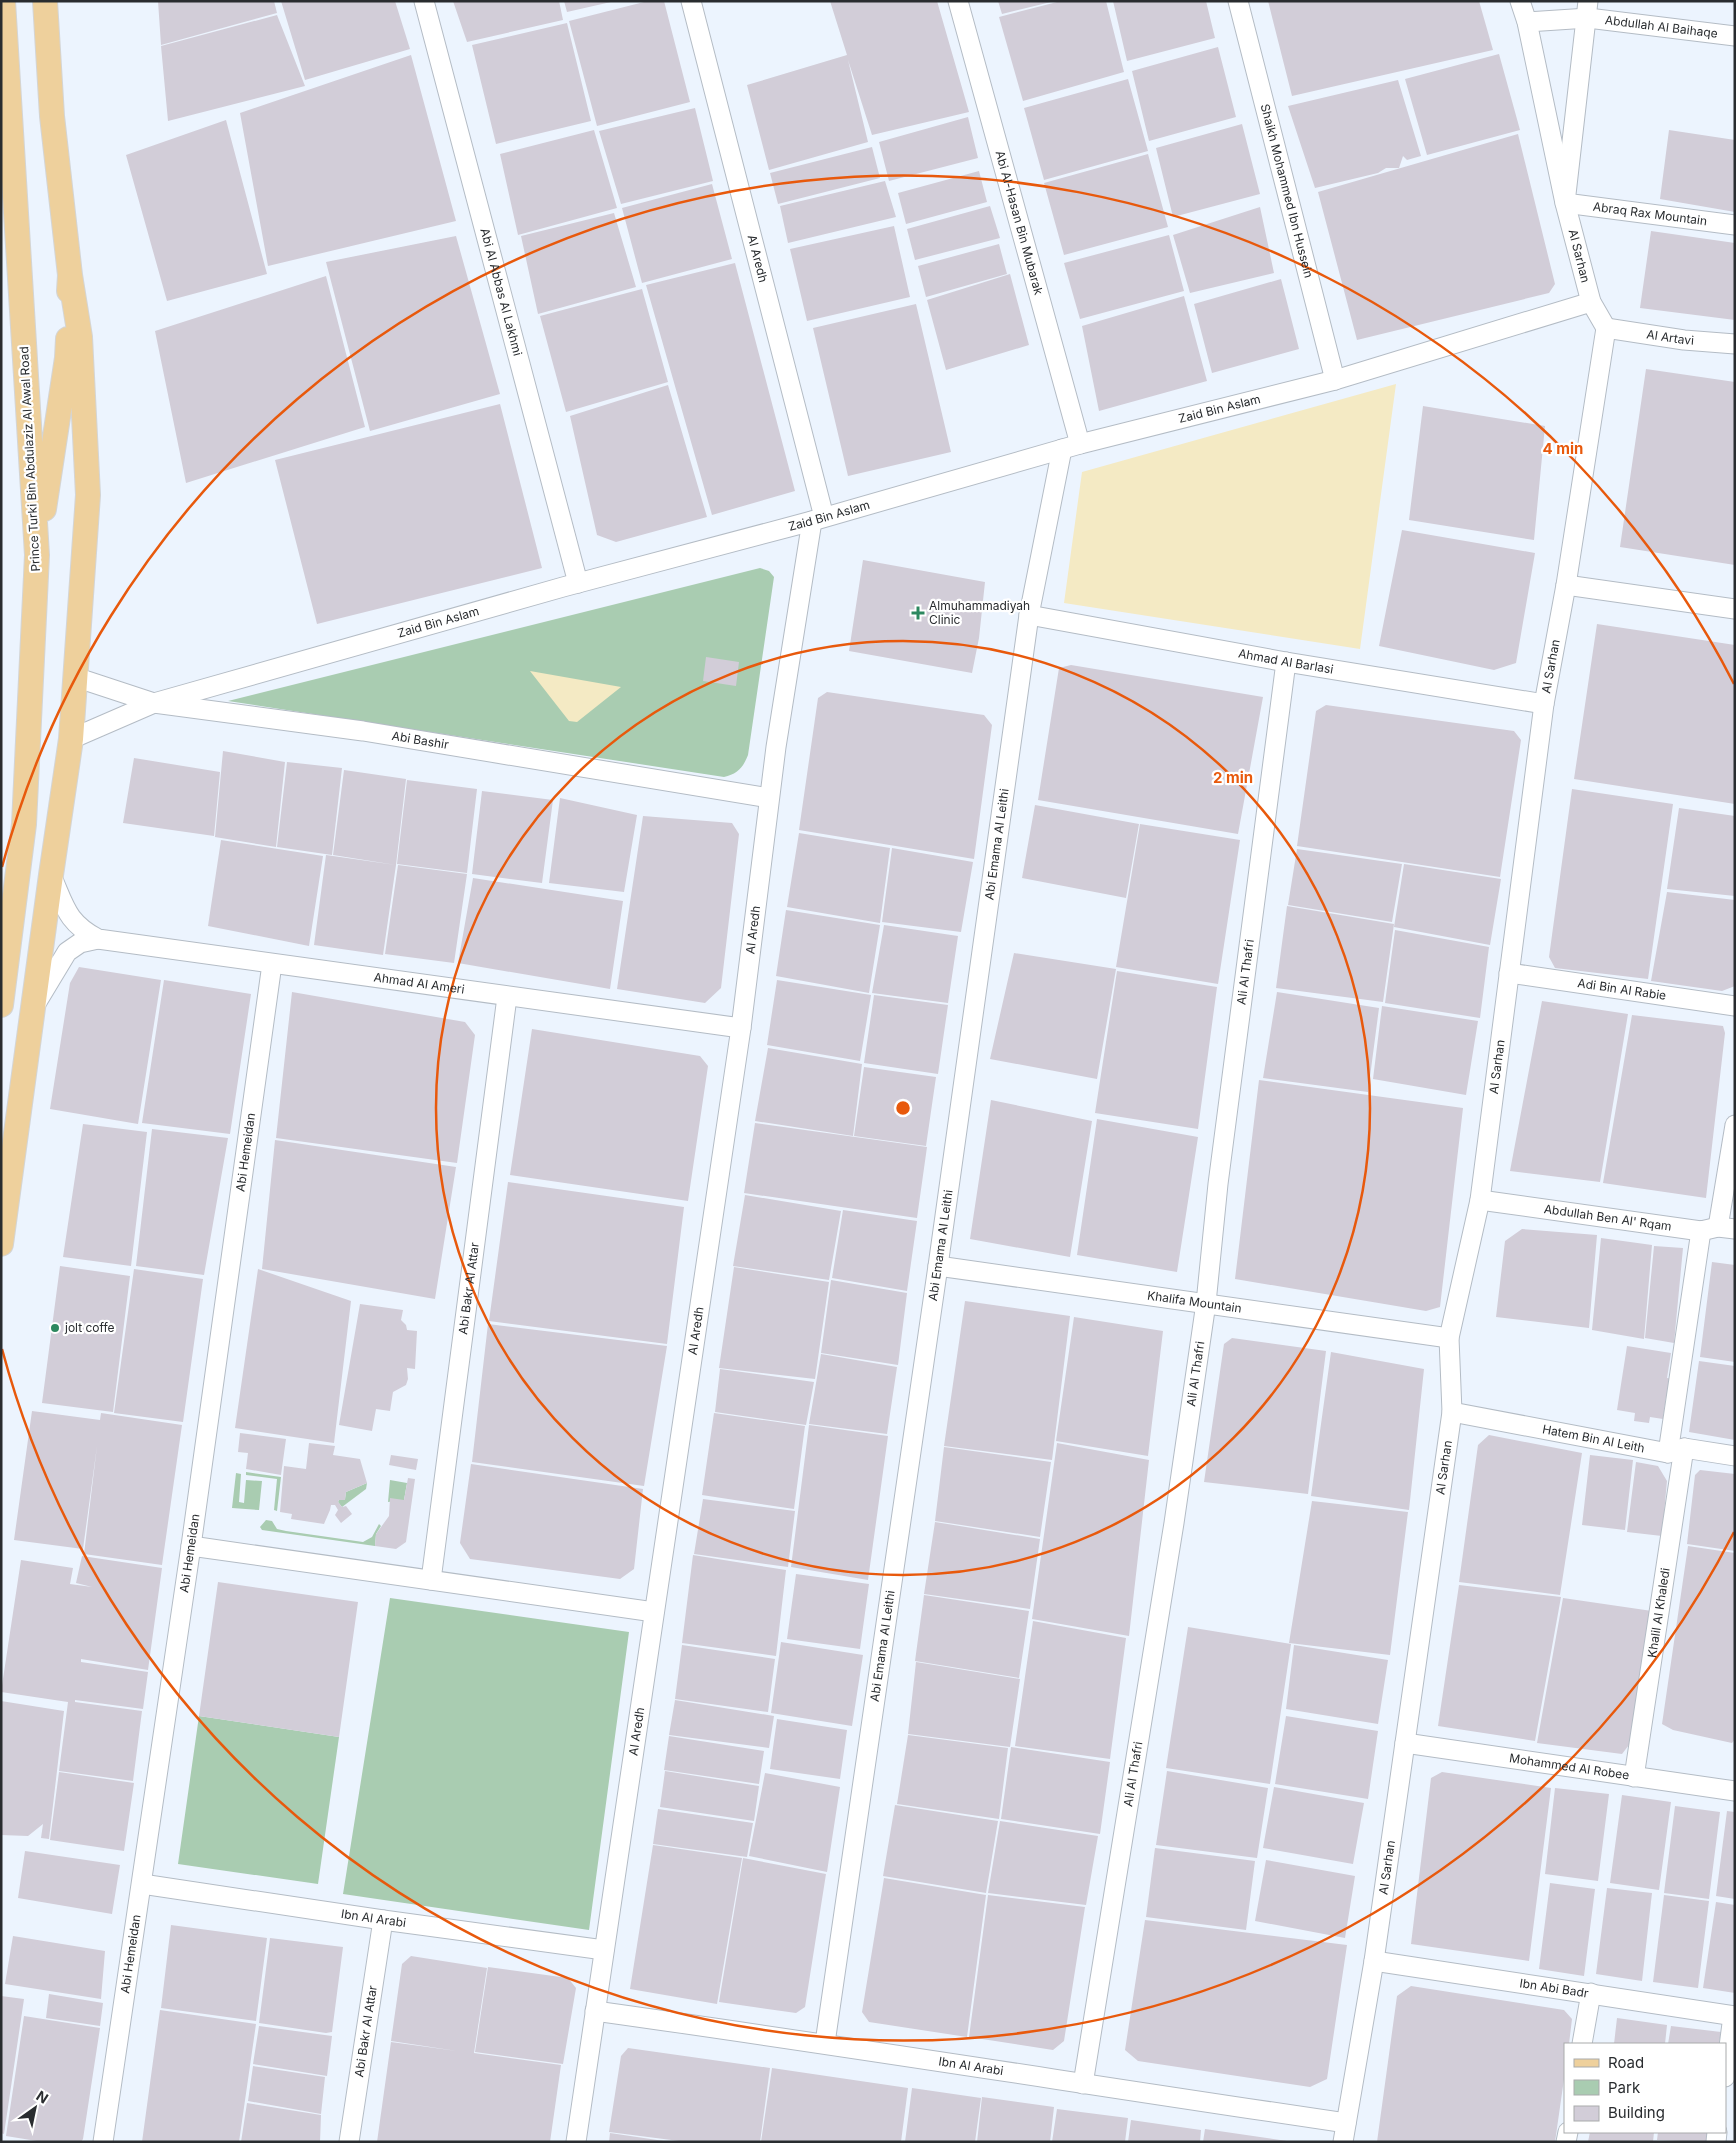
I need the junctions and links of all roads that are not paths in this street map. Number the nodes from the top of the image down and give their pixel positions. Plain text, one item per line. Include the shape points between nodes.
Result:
1 (3, 1) edge
2 (45, 1) edge
3 (424, 1) edge
4 (691, 1) edge
5 (958, 1) edge
6 (1238, 1) edge
7 (1520, 1) edge
8 (1588, 10) edge
9 (1527, 22) junction
10 (1735, 36) edge
11 (1565, 203) junction
12 (1735, 225) edge
13 (70, 275) junction
14 (1591, 302) junction
15 (1606, 328) junction
16 (1735, 344) edge
17 (1335, 380) junction
18 (1080, 444) junction
19 (1062, 449) junction
20 (818, 519) junction
21 (37, 555) junction
22 (578, 583) junction
23 (1566, 585) junction
24 (1735, 608) edge
25 (1029, 615) junction
26 (1286, 662) junction
27 (75, 677) junction
28 (154, 703) junction
29 (1544, 704) junction
30 (71, 739) junction
31 (769, 798) junction
32 (51, 875) junction
33 (98, 940) junction
34 (272, 964) junction
35 (1509, 973) junction
36 (507, 997) junction
37 (1, 1005) edge
38 (1735, 1006) edge
39 (32, 1010) junction
40 (740, 1028) junction
41 (1735, 1125) edge
42 (1480, 1200) junction
43 (1718, 1229) edge
44 (1, 1244) edge
45 (938, 1266) junction
46 (1206, 1304) junction
47 (1450, 1338) junction
48 (1452, 1412) junction
49 (1676, 1451) junction
50 (1735, 1456) edge
51 (191, 1546) junction
52 (431, 1580) junction
53 (654, 1612) junction
54 (1404, 1743) junction
55 (1634, 1777) junction
56 (1735, 1792) edge
57 (142, 1884) junction
58 (383, 1920) junction
59 (604, 1950) junction
60 (1374, 1961) junction
61 (1591, 1993) junction
62 (595, 2011) junction
63 (1734, 2016) edge
64 (825, 2043) junction
65 (1582, 2043) edge
66 (1726, 2070) edge
67 (1083, 2084) junction
68 (1346, 2122) junction
69 (104, 2142) edge
70 (349, 2142) edge
71 (576, 2142) edge
72 (1343, 2142) edge

1 - 21 main road, Prince Turki Bin Abdulaziz Al Awal Road
2 - 13 main road via 52,116
3 - 22 street, Abi Al Abbas Al Lakhmi
4 - 20 street, Al Aredh
5 - 18 street, Abi Al-Hasan Bin Mubarak
6 - 17 street, Shaikh Mohammed Ibn Hussein
7 - 9 street, Al Sarhan
8 - 9 street, Abdullah Al Baihaqe
8 - 10 street, Abdullah Al Baihaqe
8 - 11 street
9 - 11 street, Al Sarhan
11 - 12 street, Abraq Rax Mountain
11 - 14 street, Al Sarhan
13 - 21 main road via 67,358
13 - 27 main road via 80,337 88,495
14 - 15 street, Al Sarhan
14 - 17 street, Zaid Bin Aslam
15 - 16 street, Al Artavi
15 - 23 street, Al Sarhan
17 - 18 street, Zaid Bin Aslam
18 - 19 street, Zaid Bin Aslam
19 - 20 street, Zaid Bin Aslam
19 - 25 street, Abi Emama Al Leithi
20 - 22 street, Zaid Bin Aslam
20 - 31 street, Al Aredh
21 - 37 main road, Prince Turki Bin Abdulaziz Al Awal Road via 24,824
22 - 28 street, Zaid Bin Aslam
23 - 24 street
23 - 29 street, Al Sarhan
25 - 26 street, Ahmad Al Barlasi
25 - 45 street, Abi Emama Al Leithi
26 - 29 street, Ahmad Al Barlasi
26 - 46 street, Ali Al Thafri via 1218,1184
27 - 28 street, Abi Bashir
27 - 30 main road
28 - 30 street, Zaid Bin Aslam
28 - 31 street, Abi Bashir via 363,731
29 - 35 street, Al Sarhan
30 - 32 main road
31 - 40 street, Al Aredh
32 - 33 street via 71,920
32 - 39 main road
33 - 34 street, Ahmad Al Ameri
33 - 39 street via 80,944 68,952
34 - 36 street, Ahmad Al Ameri
34 - 51 street, Abi Hemeidan
35 - 38 street, Adi Bin Al Rabie
35 - 42 street, Al Sarhan
36 - 40 street, Ahmad Al Ameri
36 - 52 street, Abi Bakr Al Attar
39 - 44 main road
40 - 53 street, Al Aredh
41 - 43 street, Khalil Al Khaledi
42 - 43 street, Abdullah Ben Al' Rqam
42 - 47 street, Al Sarhan
43 - 49 street, Khalil Al Khaledi
45 - 46 street, Khalifa Mountain
45 - 64 street, Abi Emama Al Leithi
46 - 47 street, Khalifa Mountain
46 - 67 street, Ali Al Thafri
47 - 48 street, Al Sarhan
48 - 49 street, Hatem Bin Al Leith
48 - 54 street, Al Sarhan
49 - 50 street, Hatem Bin Al Leith
49 - 55 street, Khalil Al Khaledi
51 - 52 street
51 - 57 street, Abi Hemeidan
52 - 53 street
53 - 59 street, Al Aredh
54 - 55 street, Mohammed Al Robee
54 - 60 street, Al Sarhan
55 - 56 street, Mohammed Al Robee
57 - 58 street, Ibn Al Arabi
57 - 69 street, Abi Hemeidan
58 - 59 street, Ibn Al Arabi
58 - 70 street, Abi Bakr Al Attar
59 - 62 street, Al Aredh
60 - 61 street, Ibn Abi Badr
60 - 68 street, Al Sarhan
61 - 63 street, Ibn Abi Badr
61 - 65 street
62 - 64 street, Ibn Al Arabi
62 - 71 street, Al Aredh
63 - 66 street
64 - 67 street, Ibn Al Arabi
67 - 68 street, Ibn Al Arabi
68 - 72 street, Al Sarhan

